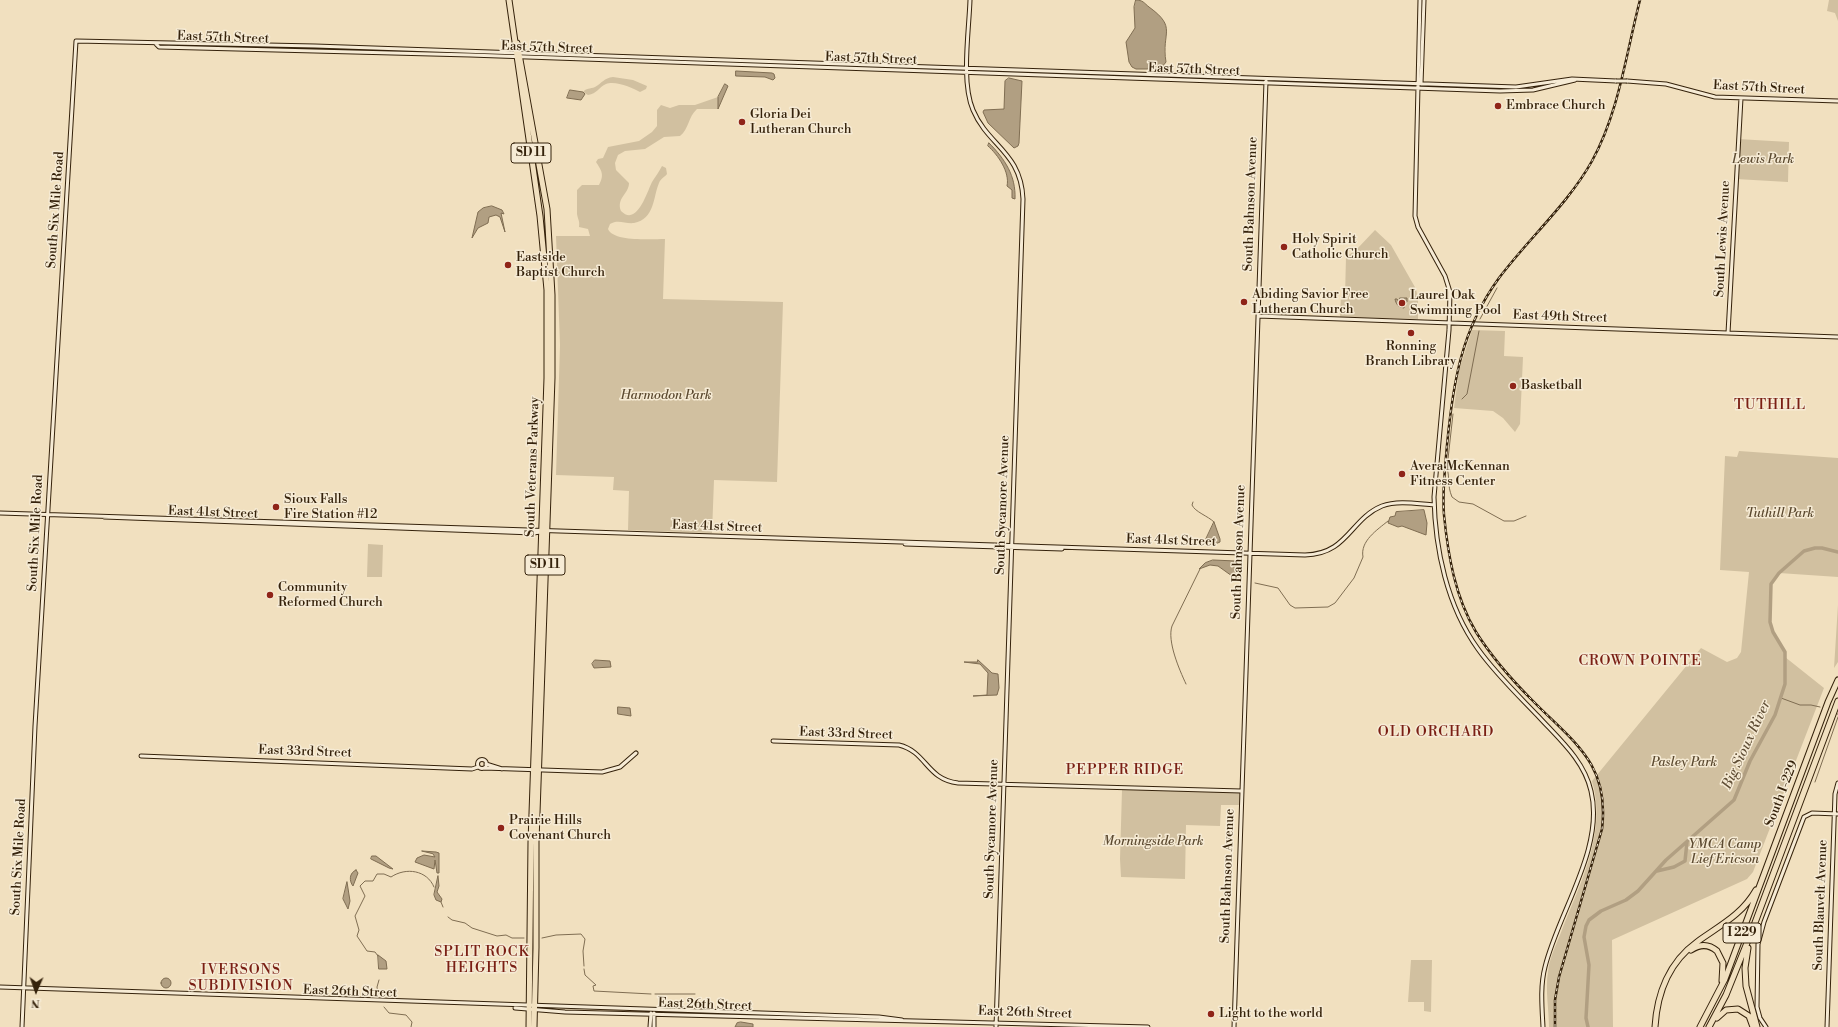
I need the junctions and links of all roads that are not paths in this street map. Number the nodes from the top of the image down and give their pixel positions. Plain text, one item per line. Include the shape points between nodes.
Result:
1 (508, 0) edge
2 (970, 0) edge
3 (1420, 0) edge
4 (1424, 0) edge
5 (76, 41) joint
6 (517, 55) junction
7 (967, 71) junction
8 (1266, 80) junction
9 (1585, 80) junction
10 (1420, 84) junction
11 (1502, 86) junction
12 (1419, 88) junction
13 (1477, 90) junction
14 (1740, 98) junction
15 (1838, 101) edge
16 (1258, 316) junction
17 (1450, 323) junction
18 (1728, 333) junction
19 (1838, 337) edge
20 (1434, 504) junction
21 (0, 513) edge
22 (47, 515) junction
23 (544, 532) junction
24 (1012, 547) junction
25 (1249, 554) junction
26 (1838, 680) edge
27 (1838, 701) edge
28 (773, 741) dead end
29 (636, 753) dead end
30 (141, 756) dead end
31 (486, 764) junction
32 (478, 766) junction
33 (484, 768) junction
34 (502, 769) junction
35 (536, 770) junction
36 (1004, 784) junction
37 (1838, 784) edge
38 (1241, 791) junction
39 (1787, 811) junction
40 (1836, 814) edge
41 (1784, 844) junction
42 (1767, 865) junction
43 (1754, 928) junction
44 (0, 987) edge
45 (23, 988) junction
46 (1716, 999) junction
47 (532, 1008) junction
48 (652, 1010) junction
49 (652, 1014) junction
50 (902, 1020) junction
51 (996, 1022) junction
52 (22, 1027) edge
53 (529, 1027) edge
54 (534, 1027) edge
55 (650, 1027) edge
56 (654, 1027) edge
57 (996, 1027) edge
58 (1148, 1027) edge
59 (1234, 1027) edge
60 (1543, 1027) edge
61 (1656, 1027) edge
62 (1700, 1027) edge
63 (1710, 1027) edge
64 (1752, 1027) edge
65 (1756, 1027) edge
66 (1766, 1027) edge
67 (1827, 1027) edge

1 - 6 highway, SD 11
2 - 7 main road, South Sycamore Avenue
3 - 10 main road
4 - 10 main road
5 - 6 main road, East 57th Street
5 - 22 main road, South Six Mile Road
6 - 7 main road, East 57th Street
6 - 23 highway, South Veterans Parkway / SD 11 via 547,276
7 - 8 main road, East 57th Street
7 - 24 main road, South Sycamore Avenue via 968,93 974,112 987,133 1011,159 1019,176 1023,195
8 - 10 main road, East 57th Street
8 - 12 main road, East 57th Street
8 - 16 main road, South Bahnson Avenue
9 - 11 main road, East 57th Street via 1567,79 1528,86
9 - 13 main road, East 57th Street via 1527,90
9 - 14 main road, East 57th Street, bridge via 1666,84 1715,97
10 - 11 main road, East 57th Street
10 - 12 main road
11 - 13 main road
12 - 13 main road, East 57th Street
12 - 17 main road via 1415,216 1418,227 1448,283
14 - 15 main road, East 57th Street
14 - 18 main road, South Lewis Avenue
16 - 17 main road, East 49th Street
16 - 25 main road, South Bahnson Avenue
17 - 18 main road, East 49th Street
17 - 20 main road
18 - 19 main road, East 49th Street
20 - 25 main road, East 41st Street via 1399,503 1382,506 1367,516 1338,545 1322,553
20 - 60 main road via 1444,574 1462,621 1489,664 1571,752 1582,769 1591,792 1594,813 1591,834 1579,877 1556,930 1544,968
21 - 22 main road, East 41st Street
22 - 23 main road, East 41st Street via 519,529
22 - 45 main road, South Six Mile Road
23 - 24 main road, East 41st Street
23 - 35 highway, South Veterans Parkway / SD 11
24 - 25 main road, East 41st Street
24 - 36 main road, South Sycamore Avenue
25 - 38 main road, South Bahnson Avenue
26 - 39 highway, South I-229 / I 229
27 - 41 highway, South I-229 / I 229
28 - 36 main road, East 33rd Street via 899,745 918,754 932,772 946,781
29 - 35 main road, East 33rd Street via 620,767 609,771
30 - 32 main road, East 33rd Street via 469,768
31 - 32 main road, East 33rd Street via 483,760 478,761
31 - 33 main road
31 - 34 main road, East 33rd Street
32 - 33 main road, East 33rd Street
33 - 34 main road, East 33rd Street
34 - 35 main road, East 33rd Street
35 - 47 highway, South Veterans Parkway / SD 11
36 - 38 main road, East 33rd Street
36 - 51 main road, South Sycamore Avenue
37 - 40 main road, South Blauvelt Avenue via 1835,794
38 - 59 main road, South Bahnson Avenue
39 - 41 highway
39 - 42 highway, South I-229 / I 229
40 - 66 main road via 1812,812 1802,820 1760,938 1757,1007
40 - 67 main road, South Blauvelt Avenue
41 - 43 highway, South I-229 / I 229
42 - 46 highway, South I-229 / I 229
42 - 61 highway via 1754,892 1740,911 1694,944 1674,966 1660,993
43 - 63 highway, South I-229 / I 229
43 - 65 highway via 1747,952 1745,975
44 - 45 main road, East 26th Street
45 - 47 main road, East 26th Street
45 - 52 main road, South Six Mile Road
46 - 61 highway via 1722,977 1722,958 1712,948 1697,946 1681,960 1668,981 1660,1003
46 - 62 highway, South I-229 / I 229
47 - 48 main road, East 26th Street
47 - 49 main road, East 26th Street
47 - 53 highway, South Veterans Parkway / SD 11
47 - 54 highway, South Veterans Parkway / SD 11
48 - 49 main road
48 - 50 main road, East 26th Street via 879,1017
49 - 50 main road, East 26th Street
49 - 55 main road
49 - 56 main road
50 - 51 main road, East 26th Street
51 - 57 main road, South Sycamore Avenue
51 - 58 main road, East 26th Street
63 - 64 highway via 1722,1013 1731,1009 1743,1011 1750,1019

